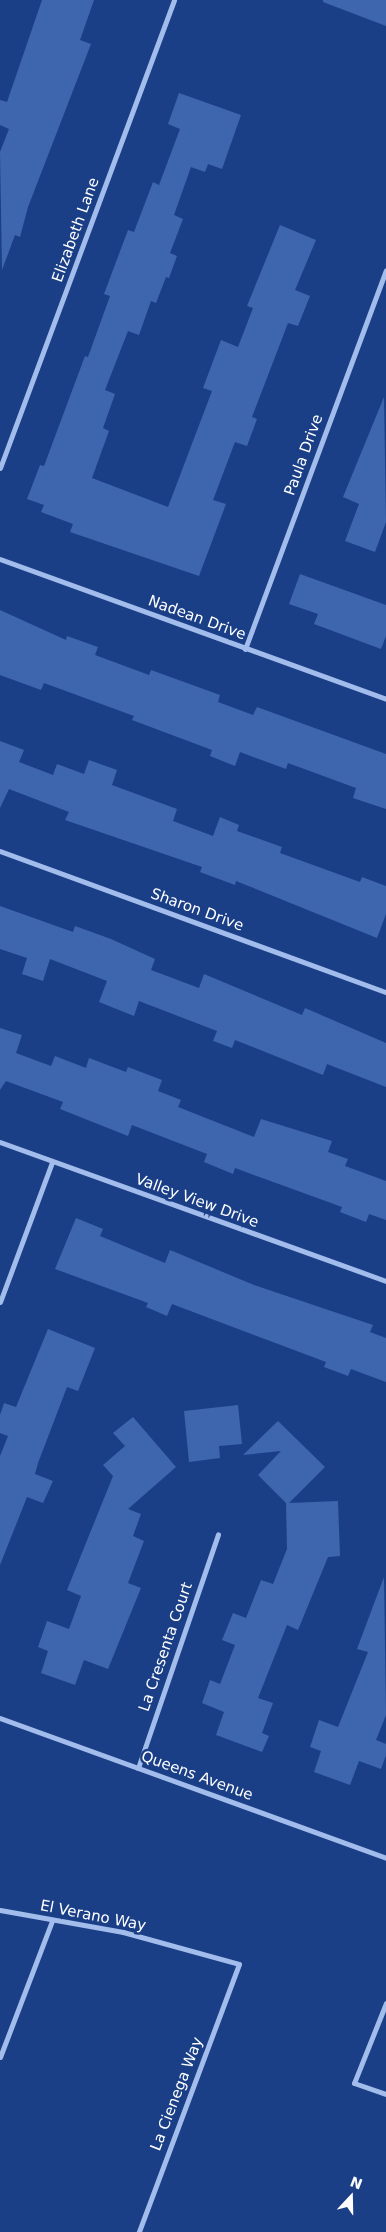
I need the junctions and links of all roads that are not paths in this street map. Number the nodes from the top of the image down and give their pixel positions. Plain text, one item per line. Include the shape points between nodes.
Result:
1 (174, 0) edge
2 (386, 270) edge
3 (0, 468) edge
4 (0, 559) edge
5 (245, 649) junction
6 (386, 699) edge
7 (0, 851) edge
8 (386, 992) edge
9 (0, 1142) edge
10 (52, 1162) junction
11 (386, 1281) edge
12 (0, 1302) edge
13 (218, 1534) dead end
14 (0, 1718) edge
15 (138, 1768) junction
16 (386, 1858) edge
17 (0, 1910) edge
18 (52, 1921) junction
19 (239, 1964) joint
20 (386, 2003) edge
21 (0, 2057) edge
22 (386, 2094) edge
23 (139, 2232) edge

1 - 3 street, Elizabeth Lane
2 - 5 street, Paula Drive
4 - 5 street, Nadean Drive
5 - 6 street, Nadean Drive
7 - 8 street, Sharon Drive
9 - 10 street, Valley View Drive
10 - 11 street, Valley View Drive
10 - 12 street
13 - 15 street, La Cresenta Court
14 - 15 street, Queens Avenue
15 - 16 street, Queens Avenue
17 - 18 street, El Verano Way
18 - 19 street, El Verano Way via 123,1932
18 - 21 street
19 - 23 street, La Cienega Way
20 - 22 street via 354,2084

